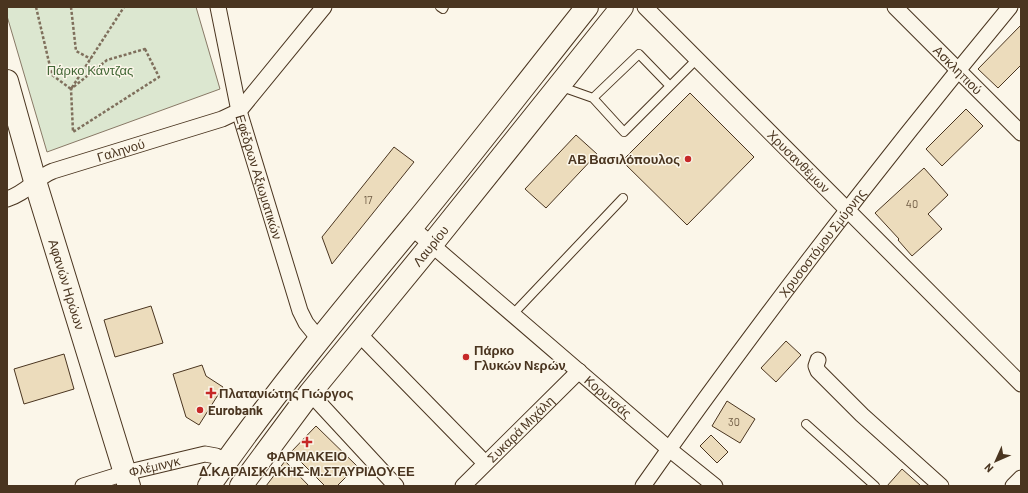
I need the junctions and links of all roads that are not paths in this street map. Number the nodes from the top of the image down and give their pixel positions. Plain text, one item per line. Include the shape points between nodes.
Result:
1 (218, 7) edge
2 (324, 7) edge
3 (440, 7) edge
4 (444, 7) edge
5 (588, 7) edge
6 (622, 7) edge
7 (645, 7) edge
8 (895, 7) edge
9 (1010, 7) edge
10 (697, 59) junction
11 (958, 69) junction
12 (7, 81) edge
13 (559, 86) junction
14 (670, 86) junction
15 (593, 98) junction
16 (239, 112) junction
17 (1021, 133) edge
18 (35, 182) junction
19 (623, 198) dead end
20 (7, 199) edge
21 (847, 209) junction
22 (411, 227) junction
23 (432, 244) junction
24 (514, 314) junction
25 (358, 333) junction
26 (319, 339) junction
27 (818, 360) dead end
28 (579, 371) junction
29 (1021, 384) edge
30 (310, 393) junction
31 (806, 424) dead end
32 (670, 449) junction
33 (227, 461) junction
34 (485, 463) junction
35 (1021, 478) edge
36 (127, 480) edge
37 (83, 486) edge
38 (209, 486) edge
39 (241, 486) edge
40 (396, 486) edge
41 (463, 486) edge
42 (643, 486) edge
43 (715, 486) edge
44 (875, 486) edge
45 (941, 486) edge
46 (1013, 486) edge

1 - 16 street, Εφέδρων Αξιωματικών
2 - 16 street
3 - 4 lane
5 - 22 main road, Λαυρίου
6 - 13 main road, Λαυρίου
7 - 10 street, Χρυσανθέμων
8 - 11 street, Ασκληπιού
9 - 11 street, Χρυσοστόμου Σμύρνης
10 - 14 lane
10 - 21 street, Χρυσανθέμων
11 - 17 street, Ασκληπιού
11 - 21 street, Χρυσοστόμου Σμύρνης
12 - 18 main road, Αφανών Ηρώων
13 - 15 lane
13 - 23 main road, Λαυρίου
14 - 15 lane via 639,54
14 - 15 lane via 624,132
16 - 18 street, Γαληνού via 53,171
16 - 26 street, Εφέδρων Αξιωματικών via 300,311
18 - 20 street, Γαληνού via 16,197
18 - 36 main road, Αφανών Ηρώων
19 - 24 lane
21 - 29 street, Χρυσανθέμων
21 - 32 street, Χρυσοστόμου Σμύρνης
22 - 23 street, Κορυτσάς
22 - 26 main road, Λαυρίου
23 - 24 street, Κορυτσάς
23 - 25 main road, Λαυρίου
24 - 28 street, Κορυτσάς
25 - 30 main road, Λαυρίου
25 - 34 street
26 - 33 main road, Λαυρίου
27 - 45 street via 818,371 862,415
28 - 32 street, Κορυτσάς
28 - 34 street, Συκαρά Μιχάλη
30 - 39 main road, Λαυρίου
30 - 40 street
31 - 44 lane
32 - 42 street, Χρυσοστόμου Σμύρνης
32 - 43 street, Κορυτσάς
33 - 36 street, Φλέμινγκ via 205,454
33 - 38 main road, Λαυρίου
34 - 41 street, Συκαρά Μιχάλη
35 - 46 street
36 - 37 street, Φλέμινγκ

